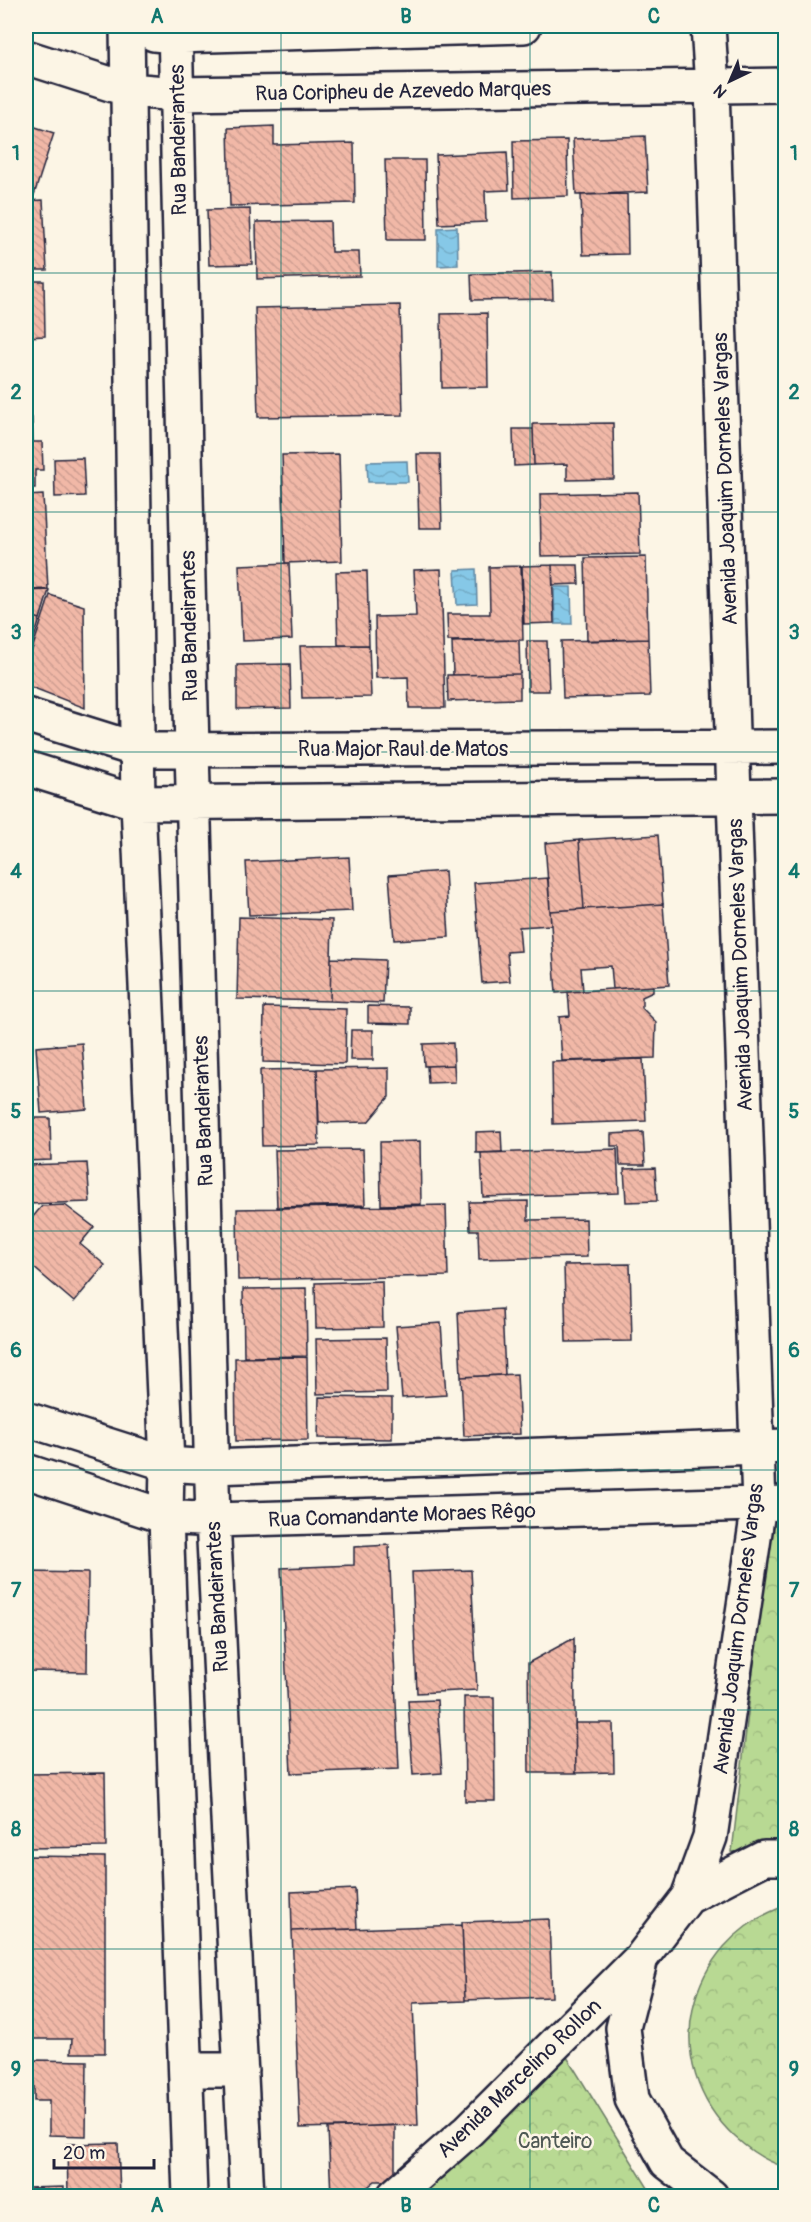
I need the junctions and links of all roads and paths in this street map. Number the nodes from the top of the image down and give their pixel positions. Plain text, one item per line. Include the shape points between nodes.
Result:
1 (524, 26) edge
2 (708, 26) edge
3 (121, 28) edge
4 (175, 31) edge
5 (26, 57) edge
6 (786, 85) edge
7 (712, 87) junction
8 (129, 90) junction
9 (177, 94) junction
10 (132, 325) junction
11 (182, 325) junction
12 (185, 462) junction
13 (134, 463) junction
14 (26, 715) edge
15 (733, 746) junction
16 (786, 747) edge
17 (454, 748) junction
18 (138, 750) junction
19 (192, 750) junction
20 (26, 768) edge
21 (786, 796) edge
22 (734, 797) junction
23 (451, 800) junction
24 (138, 803) junction
25 (194, 803) junction
26 (202, 1104) junction
27 (151, 1105) junction
28 (206, 1244) junction
29 (157, 1245) junction
30 (26, 1419) edge
31 (772, 1446) edge
32 (167, 1464) junction
33 (212, 1467) junction
34 (26, 1471) edge
35 (772, 1504) edge
36 (166, 1517) junction
37 (213, 1520) junction
38 (786, 1858) edge
39 (688, 1897) junction
40 (641, 1958) junction
41 (186, 2070) junction
42 (241, 2070) junction
43 (190, 2196) edge
44 (248, 2196) edge
45 (394, 2196) edge
46 (711, 2196) edge

1 - 4 street
2 - 7 street, Avenida Joaquim Dorneles Vargas
3 - 4 street
3 - 8 street
4 - 9 street, Rua Bandeirantes
5 - 8 street, Rua Coripheu de Azevedo Marques
6 - 7 street, Rua Coripheu de Azevedo Marques
7 - 9 street, Rua Coripheu de Azevedo Marques
7 - 15 street, Avenida Joaquim Dorneles Vargas
8 - 9 street, Rua Coripheu de Azevedo Marques
8 - 10 street
9 - 11 street, Rua Bandeirantes
10 - 11 street
10 - 13 street
11 - 12 street, Rua Bandeirantes
12 - 13 street
12 - 19 street, Rua Bandeirantes
13 - 18 street
14 - 18 street, Rua Major Raul de Matos
15 - 16 street, Rua Major Raul de Matos
15 - 17 street, Rua Major Raul de Matos
15 - 22 street, Avenida Joaquim Dorneles Vargas
17 - 19 street, Rua Major Raul de Matos
17 - 23 street
18 - 19 street, Rua Major Raul de Matos
18 - 24 street
19 - 25 street, Rua Bandeirantes
20 - 24 street
21 - 22 street
22 - 23 street
22 - 31 street, Avenida Joaquim Dorneles Vargas
23 - 25 street
24 - 25 street
24 - 27 street
25 - 26 street, Rua Bandeirantes
26 - 27 street
26 - 28 street, Rua Bandeirantes
27 - 29 street
28 - 29 street
28 - 33 street, Rua Bandeirantes
29 - 32 street
30 - 32 street
31 - 33 street
31 - 35 street, Avenida Joaquim Dorneles Vargas
32 - 33 street
32 - 36 street
33 - 37 street, Rua Bandeirantes
34 - 36 street, Rua Comandante Moraes Rêgo
35 - 37 street, Rua Comandante Moraes Rêgo
35 - 39 street, Avenida Joaquim Dorneles Vargas via 710,1837
36 - 37 street, Rua Comandante Moraes Rêgo
36 - 41 street
37 - 42 street, Rua Bandeirantes
38 - 39 street via 764,1858
39 - 40 street, Avenida Marcelino Rollon
40 - 45 street, Avenida Marcelino Rollon via 469,2130
40 - 46 street via 623,2028 632,2099 668,2162
41 - 42 street
41 - 43 street
42 - 44 street, Rua Bandeirantes

